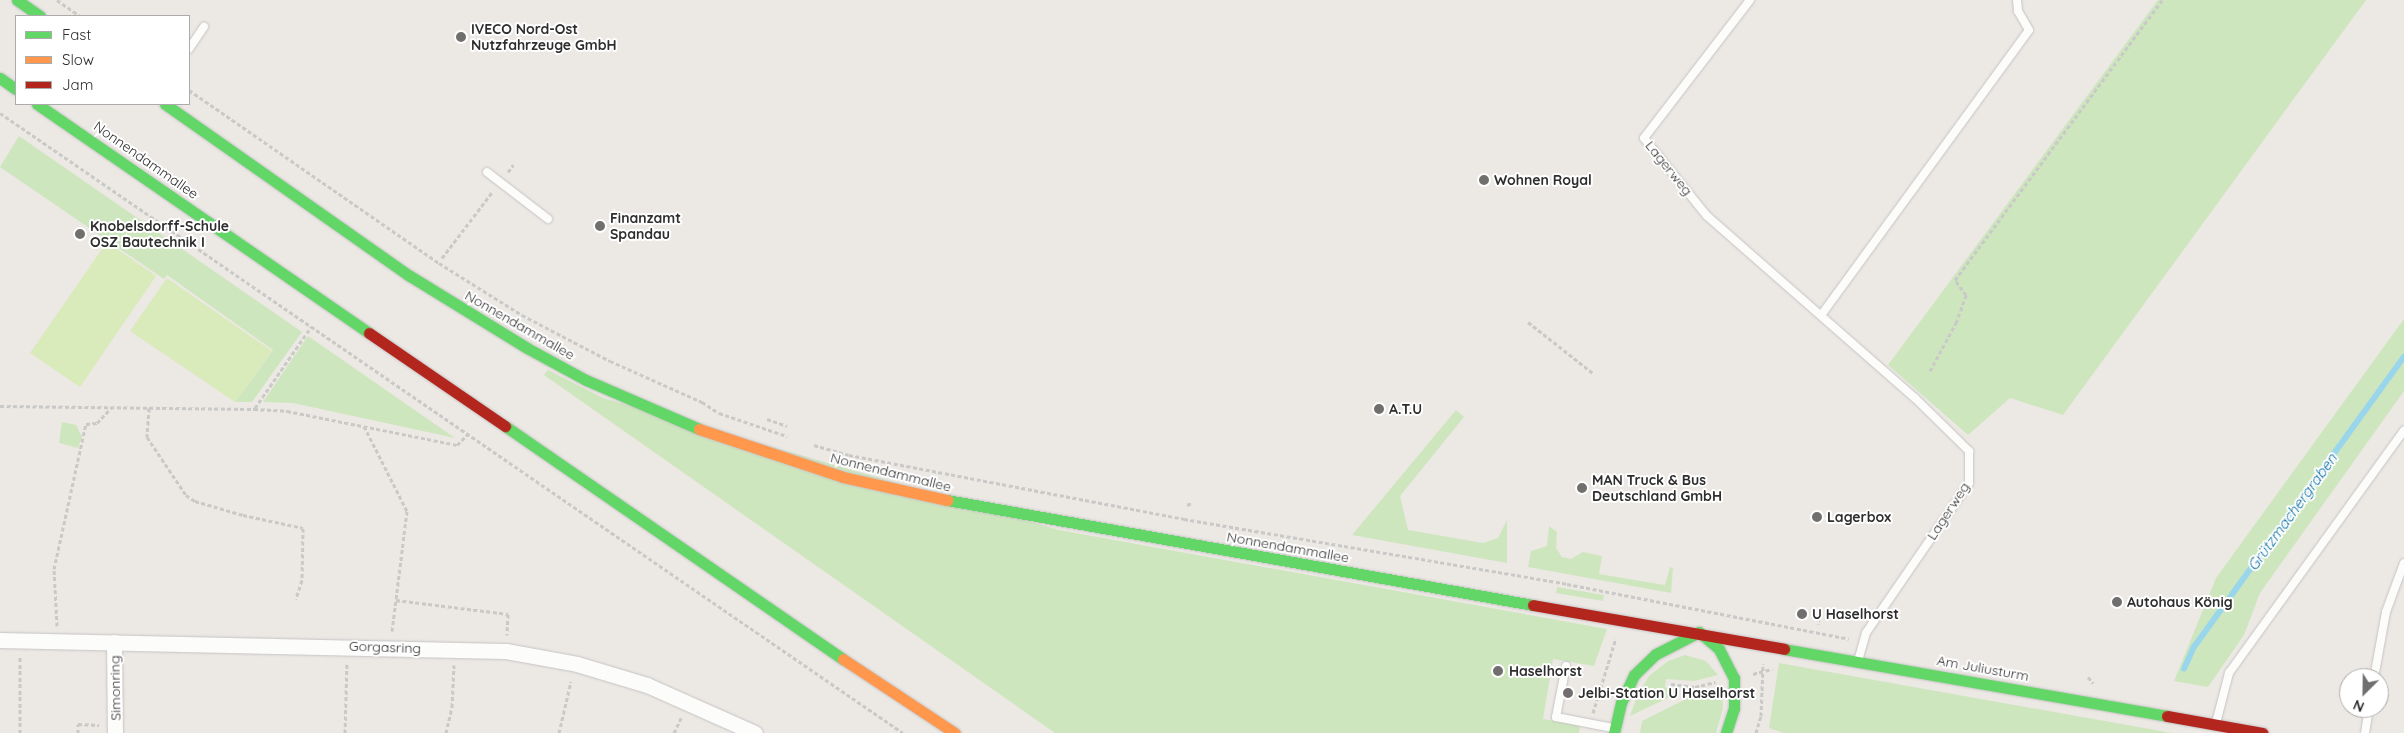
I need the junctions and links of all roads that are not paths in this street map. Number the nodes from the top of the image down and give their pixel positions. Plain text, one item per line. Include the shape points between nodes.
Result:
1 (16, 0) edge
2 (1750, 0) edge
3 (2017, 0) edge
4 (38, 15) edge
5 (204, 27) dead end
6 (190, 48) edge
7 (0, 78) edge
8 (15, 88) edge
9 (38, 105) edge
10 (166, 105) edge
11 (487, 172) dead end
12 (548, 219) dead end
13 (1822, 314) junction
14 (2404, 430) edge
15 (2404, 563) edge
16 (1699, 632) junction
17 (0, 640) edge
18 (114, 642) junction
19 (1858, 661) junction
20 (1566, 666) dead end
21 (2376, 668) edge
22 (2367, 718) edge
23 (2215, 725) junction
24 (1615, 730) edge
25 (115, 733) edge
26 (755, 733) edge
27 (955, 733) edge
28 (1726, 733) edge
29 (2262, 733) edge
30 (2365, 733) edge

1 - 4 main road
2 - 13 lane, Lagerweg via 1644,138 1707,216
3 - 13 lane via 2018,10 2029,30
5 - 6 lane
7 - 8 main road
9 - 27 main road, Nonnendammallee
10 - 16 main road, Nonnendammallee via 410,276 501,333 586,380 747,447 922,497 1614,621
11 - 12 lane
13 - 19 lane, Lagerweg via 1916,398 1969,451 1971,467 1969,483 1862,641
14 - 23 lane via 2229,673
15 - 21 lane via 2386,612
16 - 19 main road, Am Juliusturm
16 - 24 main road via 1656,654 1634,675 1621,703
16 - 28 main road via 1719,649 1734,678 1734,708
17 - 18 street, Gorgasring
18 - 25 street, Simonring
18 - 26 street, Gorgasring via 506,651 577,664 647,685
19 - 23 main road, Am Juliusturm
20 - 24 lane via 1556,717
22 - 30 lane
23 - 29 main road, Am Juliusturm

